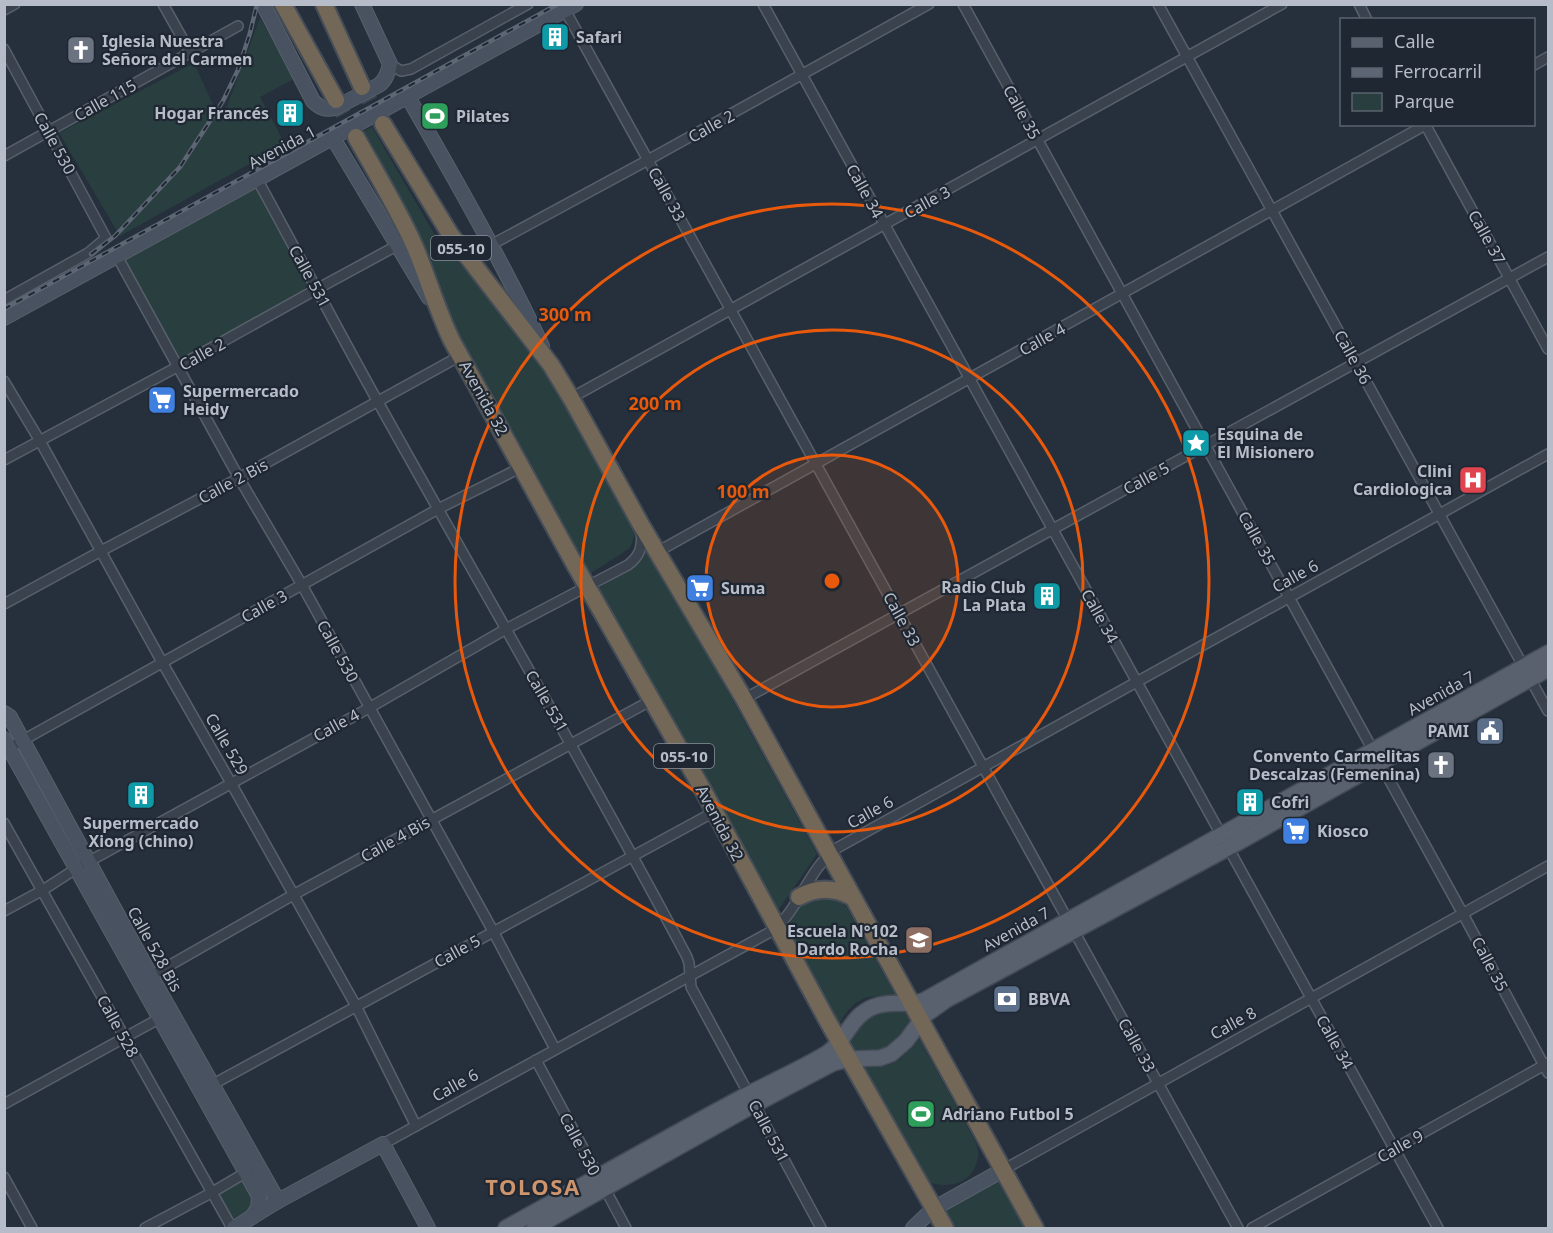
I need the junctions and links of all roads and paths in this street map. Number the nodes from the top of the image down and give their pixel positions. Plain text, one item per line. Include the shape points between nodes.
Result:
1 (15, 4) edge
2 (163, 4) edge
3 (263, 4) edge
4 (283, 4) edge
5 (324, 4) edge
6 (362, 4) edge
7 (528, 4) edge
8 (763, 4) edge
9 (929, 4) edge
10 (963, 4) edge
11 (1158, 4) edge
12 (1282, 4) edge
13 (1359, 4) edge
14 (571, 7) edge
15 (4, 10) edge
16 (1366, 18) edge
17 (238, 26) dead end
18 (4, 49) edge
19 (190, 52) junction
20 (1187, 57) junction
21 (390, 64) junction
22 (802, 75) junction
23 (362, 87) tunnel mouth
24 (408, 98) junction
25 (330, 104) junction
26 (382, 124) tunnel mouth
27 (1424, 126) edge
28 (1427, 126) edge
29 (48, 131) junction
30 (356, 137) tunnel mouth
31 (333, 138) junction
32 (1038, 140) junction
33 (4, 156) edge
34 (648, 160) junction
35 (257, 179) junction
36 (1272, 211) junction
37 (885, 225) junction
38 (491, 244) junction
39 (398, 245) junction
40 (117, 256) junction
41 (1548, 257) edge
42 (1509, 278) junction
43 (317, 289) junction
44 (1122, 294) junction
45 (4, 300) edge
46 (731, 311) junction
47 (4, 318) edge
48 (443, 323) junction
49 (1548, 349) edge
50 (460, 356) junction
51 (1356, 362) junction
52 (551, 365) junction
53 (177, 368) junction
54 (969, 379) junction
55 (4, 381) edge
56 (571, 398) junction
57 (378, 401) junction
58 (40, 441) junction
59 (1206, 445) junction
60 (1548, 454) edge
61 (4, 460) edge
62 (816, 464) junction
63 (522, 466) junction
64 (239, 478) junction
65 (438, 509) junction
66 (1440, 514) junction
67 (640, 523) junction
68 (1052, 530) junction
69 (101, 551) junction
70 (657, 552) junction
71 (302, 585) junction
72 (588, 586) junction
73 (1290, 598) junction
74 (4, 604) edge
75 (899, 614) junction
76 (506, 629) junction
77 (1548, 653) edge
78 (162, 662) junction
79 (1548, 669) edge
80 (1528, 673) junction
81 (1137, 683) junction
82 (744, 699) junction
83 (652, 700) junction
84 (369, 708) junction
85 (1548, 711) edge
86 (4, 713) edge
87 (22, 740) junction
88 (571, 743) junction
89 (7, 744) edge
90 (1377, 757) junction
91 (984, 768) junction
92 (231, 783) junction
93 (714, 812) junction
94 (431, 819) junction
95 (4, 823) edge
96 (1224, 842) junction
97 (829, 854) junction
98 (633, 855) junction
99 (83, 865) junction
100 (1548, 866) edge
101 (43, 890) junction
102 (293, 895) junction
103 (799, 897) junction
104 (852, 897) junction
105 (4, 911) edge
106 (1463, 914) junction
107 (1071, 925) junction
108 (776, 927) junction
109 (493, 931) junction
110 (690, 976) junction
111 (147, 981) junction
112 (1311, 998) junction
113 (910, 1003) junction
114 (356, 1006) junction
115 (166, 1015) junction
116 (920, 1021) junction
117 (124, 1038) junction
118 (840, 1041) junction
119 (555, 1049) junction
120 (850, 1059) junction
121 (536, 1060) junction
122 (1547, 1067) edge
123 (1158, 1083) junction
124 (206, 1088) junction
125 (752, 1100) junction
126 (4, 1104) edge
127 (416, 1126) junction
128 (383, 1144) junction
129 (1394, 1150) junction
130 (251, 1169) junction
131 (1003, 1170) junction
132 (4, 1177) edge
133 (601, 1183) junction
134 (211, 1193) junction
135 (278, 1201) junction
136 (933, 1209) junction
137 (252, 1217) junction
138 (32, 1228) edge
139 (145, 1228) edge
140 (233, 1228) edge
141 (428, 1228) edge
142 (506, 1228) edge
143 (534, 1228) edge
144 (626, 1228) edge
145 (821, 1228) edge
146 (913, 1228) edge
147 (945, 1228) edge
148 (1035, 1228) edge
149 (1238, 1228) edge
150 (1252, 1228) edge
151 (1438, 1228) edge

1 - 15 street
2 - 19 street
3 - 25 street via 313,100
4 - 25 highway
5 - 23 highway
6 - 21 street
7 - 21 street via 411,69 401,71
8 - 22 street, Calle 34
9 - 22 street, Calle 2
10 - 32 street, Calle 35
11 - 20 street, Calle 36
12 - 20 street, Calle 3
13 - 16 street
14 - 24 street, Avenida 1
14 - 34 street, Calle 33
17 - 19 street, Calle 115
18 - 29 street, Calle 530
19 - 29 street, Calle 115
20 - 32 street, Calle 3
20 - 36 street, Calle 36
21 - 25 street, Avenida 1 via 379,85 329,110
22 - 34 street, Calle 2
22 - 37 street, Calle 34
24 - 31 street, Avenida 1
24 - 38 street
26 - 52 highway, 055-10 via 450,234
27 - 36 street, Calle 4
28 - 42 street, Calle 37
29 - 33 street, Calle 115
29 - 45 street, Calle 530 via 106,238 88,253
30 - 48 highway, Avenida 32 / 055-10 via 415,247
31 - 35 street, Avenida 1
31 - 39 street, Avenida 32
32 - 37 street, Calle 3
32 - 44 street, Calle 35
34 - 38 street, Calle 2
34 - 46 street, Calle 33
35 - 40 street, Avenida 1
35 - 43 street, Calle 531
36 - 44 street, Calle 4
36 - 51 street, Calle 36
37 - 46 street, Calle 3
37 - 54 street, Calle 34
38 - 52 street
39 - 43 street, Calle 2
39 - 48 street, Avenida 32
40 - 47 street, Avenida 1
40 - 53 street, Calle 530
41 - 42 street, Calle 5
42 - 49 street, Calle 37
42 - 51 street, Calle 5
43 - 53 street, Calle 2
43 - 57 street, Calle 531
44 - 54 street, Calle 4
44 - 59 street, Calle 35
46 - 56 street, Calle 3
46 - 62 street, Calle 33
48 - 50 highway, Avenida 32 / 055-10
50 - 57 street, Calle 2 Bis
50 - 63 highway, Avenida 32 / 055-10
51 - 59 street, Calle 5
51 - 66 street, Calle 36
52 - 56 highway, 055-10
53 - 58 street, Calle 2
53 - 64 street, Calle 530
54 - 62 street, Calle 4
54 - 68 street, Calle 34
55 - 58 street, Calle 529
56 - 67 highway, 055-10
57 - 64 street, Calle 2 Bis
57 - 65 street, Calle 531
58 - 61 street, Calle 2
58 - 69 street, Calle 529
59 - 68 street, Calle 5
59 - 73 street, Calle 35
60 - 66 street, Calle 6
62 - 70 street, Calle 4
62 - 75 street, Calle 33
63 - 65 street, Calle 3
63 - 72 highway, Avenida 32 / 055-10
64 - 69 street, Calle 2 Bis
64 - 71 street, Calle 530
65 - 71 street, Calle 3
65 - 76 street, Calle 531
66 - 73 street, Calle 6
66 - 80 street, Calle 36
67 - 70 highway, 055-10
67 - 72 street, Calle 4 via 642,546 634,560
68 - 75 street, Calle 5
68 - 81 street, Calle 34
69 - 74 street, Calle 2 Bis
69 - 78 street, Calle 529
70 - 82 highway, 055-10
71 - 78 street, Calle 3
71 - 84 street, Calle 530
72 - 76 street, Calle 4
72 - 83 highway, Avenida 32 / 055-10
73 - 81 street, Calle 6
73 - 90 street, Calle 35
75 - 82 street, Calle 5
75 - 91 street, Calle 33
76 - 84 street, Calle 4
76 - 88 street, Calle 531
77 - 80 main road, Avenida 7
78 - 87 street, Calle 3
78 - 92 street, Calle 529
79 - 80 main road, Avenida 7
80 - 85 street, Calle 36
80 - 90 main road, Avenida 7
81 - 91 street, Calle 6
81 - 96 street, Calle 34
82 - 97 highway, 055-10
83 - 88 street, Calle 4 Bis
83 - 93 highway, Avenida 32 / 055-10
84 - 92 street, Calle 4
84 - 94 street, Calle 530
86 - 87 street, Calle 528 Bis
87 - 89 street, Calle 3
87 - 99 street, Calle 528 Bis
88 - 94 street, Calle 4 Bis
88 - 98 street, Calle 531
89 - 99 street, Calle 528 Bis
90 - 96 main road, Avenida 7
90 - 106 street, Calle 35
91 - 97 street, Calle 6
91 - 107 street, Calle 33
92 - 99 street, Calle 4
92 - 102 street, Calle 529
93 - 98 street, Calle 5
93 - 108 highway, Avenida 32 / 055-10
94 - 102 street, Calle 4 Bis
94 - 109 street, Calle 530
95 - 101 street, Calle 528
96 - 107 main road, Avenida 7
96 - 112 street, Calle 34
97 - 103 street, Calle 6
97 - 104 highway, 055-10
98 - 109 street, Calle 5
98 - 110 street, Calle 531 via 687,957
99 - 101 street, Calle 4
99 - 111 street, Calle 528 Bis
100 - 106 street, Calle 8
101 - 105 street, Calle 4
101 - 117 street, Calle 528
102 - 111 street, Calle 4 Bis
102 - 114 street, Calle 529
103 - 104 highway via 827,889
103 - 108 street, Calle 6
104 - 113 highway, 055-10
106 - 112 street, Calle 8
106 - 122 street, Calle 35
107 - 113 main road, Avenida 7 via 923,1001
107 - 116 main road, Avenida 7 via 945,1000
107 - 123 street, Calle 33
108 - 110 street, Calle 6
108 - 118 highway, Avenida 32 / 055-10
109 - 114 street, Calle 5
109 - 119 street, Calle 530
110 - 119 street, Calle 6
110 - 125 street, Calle 531 via 691,987
111 - 115 street, Calle 528 Bis
112 - 123 street, Calle 8
112 - 129 street, Calle 34
113 - 116 highway, 055-10
113 - 118 main road, Avenida 7 via 885,1004 864,1011
114 - 124 street, Calle 5
114 - 127 street, Calle 529
115 - 117 street
115 - 124 street, Calle 528 Bis
116 - 120 main road, Avenida 7 via 891,1054
116 - 131 highway, 055-10
117 - 126 street
117 - 134 street, Calle 528
118 - 120 highway, Avenida 32 / 055-10
118 - 125 main road, Avenida 7 via 828,1053
119 - 121 street, Calle 6
120 - 125 main road, Avenida 7
120 - 136 highway, Avenida 32 / 055-10
121 - 127 street, Calle 6
121 - 133 street, Calle 530
122 - 129 street, Calle 9
123 - 131 street, Calle 8
123 - 149 street, Calle 33
124 - 130 street, Calle 528 Bis
125 - 133 main road, Avenida 7
125 - 145 street, Calle 531
127 - 128 street, Calle 6
128 - 135 street, Calle 6
128 - 141 street
129 - 150 street, Calle 9
129 - 151 street, Calle 34
130 - 134 street
130 - 135 street, Calle 528 Bis
130 - 137 street, Calle 528 Bis via 259,1196
131 - 136 street, Calle 8
131 - 148 highway, 055-10
132 - 138 street
133 - 142 main road, Avenida 7
133 - 143 main road, Avenida 7
133 - 144 street, Calle 530
134 - 139 street
134 - 140 street, Calle 528
135 - 137 street, Calle 6
136 - 146 street, Calle 8
136 - 147 highway, Avenida 32 / 055-10
137 - 140 street, Calle 6

